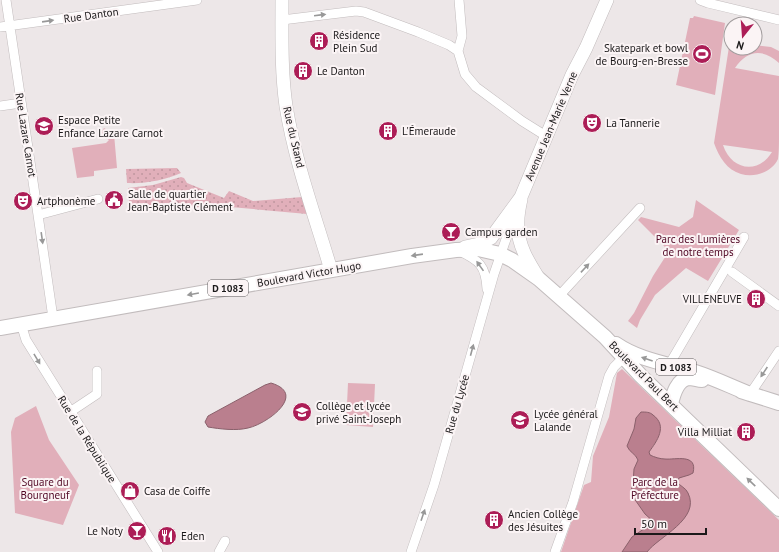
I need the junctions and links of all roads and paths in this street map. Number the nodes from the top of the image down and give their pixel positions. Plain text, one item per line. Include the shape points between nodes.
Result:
1 (6, 0) edge
2 (197, 0) edge
3 (282, 0) edge
4 (459, 0) edge
5 (607, 0) edge
6 (700, 0) edge
7 (282, 20) junction
8 (779, 20) edge
9 (5, 27) edge
10 (458, 51) junction
11 (21, 103) junction
12 (0, 106) edge
13 (546, 136) junction
14 (521, 197) junction
15 (98, 199) dead end
16 (640, 208) dead end
17 (38, 215) junction
18 (744, 237) dead end
19 (456, 250) junction
20 (500, 254) junction
21 (331, 270) junction
22 (732, 272) dead end
23 (539, 279) junction
24 (488, 294) junction
25 (559, 296) junction
26 (779, 306) edge
27 (53, 318) junction
28 (21, 324) junction
29 (0, 328) edge
30 (605, 337) junction
31 (779, 351) edge
32 (623, 358) junction
33 (669, 365) junction
34 (97, 371) dead end
35 (750, 394) junction
36 (779, 403) edge
37 (671, 404) junction
38 (70, 412) junction
39 (779, 509) edge
40 (225, 541) dead end
41 (158, 552) edge
42 (219, 552) edge
43 (410, 552) edge
44 (555, 552) edge

1 - 9 street, Rue Lazare Carnot
9 -> 2 street, Rue Danton
3 - 7 street, Rue du Stand
4 - 10 street via 462,36
5 - 13 street, Avenue Jean-Marie Verne
6 - 8 street
7 -> 10 street via 364,12 449,45
7 - 21 street, Rue du Stand via 281,42 286,105 294,145
9 - 11 street, Rue Lazare Carnot
10 - 13 street via 465,74 476,87
11 - 12 street
11 - 17 street, Rue Lazare Carnot
13 - 14 street, Avenue Jean-Marie Verne
14 - 19 street via 491,238
14 - 20 street, Avenue Jean-Marie Verne
14 - 23 street via 518,222 520,240
15 - 17 street
25 -> 16 street
17 -> 27 street, Rue Lazare Carnot
18 - 33 street
19 - 20 main road, Boulevard Victor Hugo / D 1083
19 -> 21 main road, Boulevard Victor Hugo / D 1083
24 -> 19 street via 481,264
20 - 23 main road, Boulevard Paul Bert / D 1083
20 - 24 street, Rue du Lycée
21 -> 27 main road, Boulevard Victor Hugo / D 1083
22 - 26 street
23 - 25 main road, Boulevard Paul Bert / D 1083
43 -> 24 street, Rue du Lycée via 434,485
25 - 30 main road, Boulevard Paul Bert / D 1083
27 - 28 main road, Boulevard Victor Hugo / D 1083
28 - 29 main road, Boulevard Victor Hugo / D 1083
28 -> 38 street, Rue de la République via 26,340
30 - 32 main road, Boulevard Paul Bert / D 1083
33 -> 30 main road, D 1083 via 623,350
31 -> 35 street
32 - 37 main road, Boulevard Paul Bert
32 - 44 street via 609,376 573,502
33 - 35 main road, D 1083
34 - 38 street via 97,394
35 - 36 main road, D 1083
35 - 37 main road, D 1083 via 689,378 677,387
39 -> 37 main road, Boulevard Paul Bert
38 - 41 street, Rue de la République
40 - 42 street

